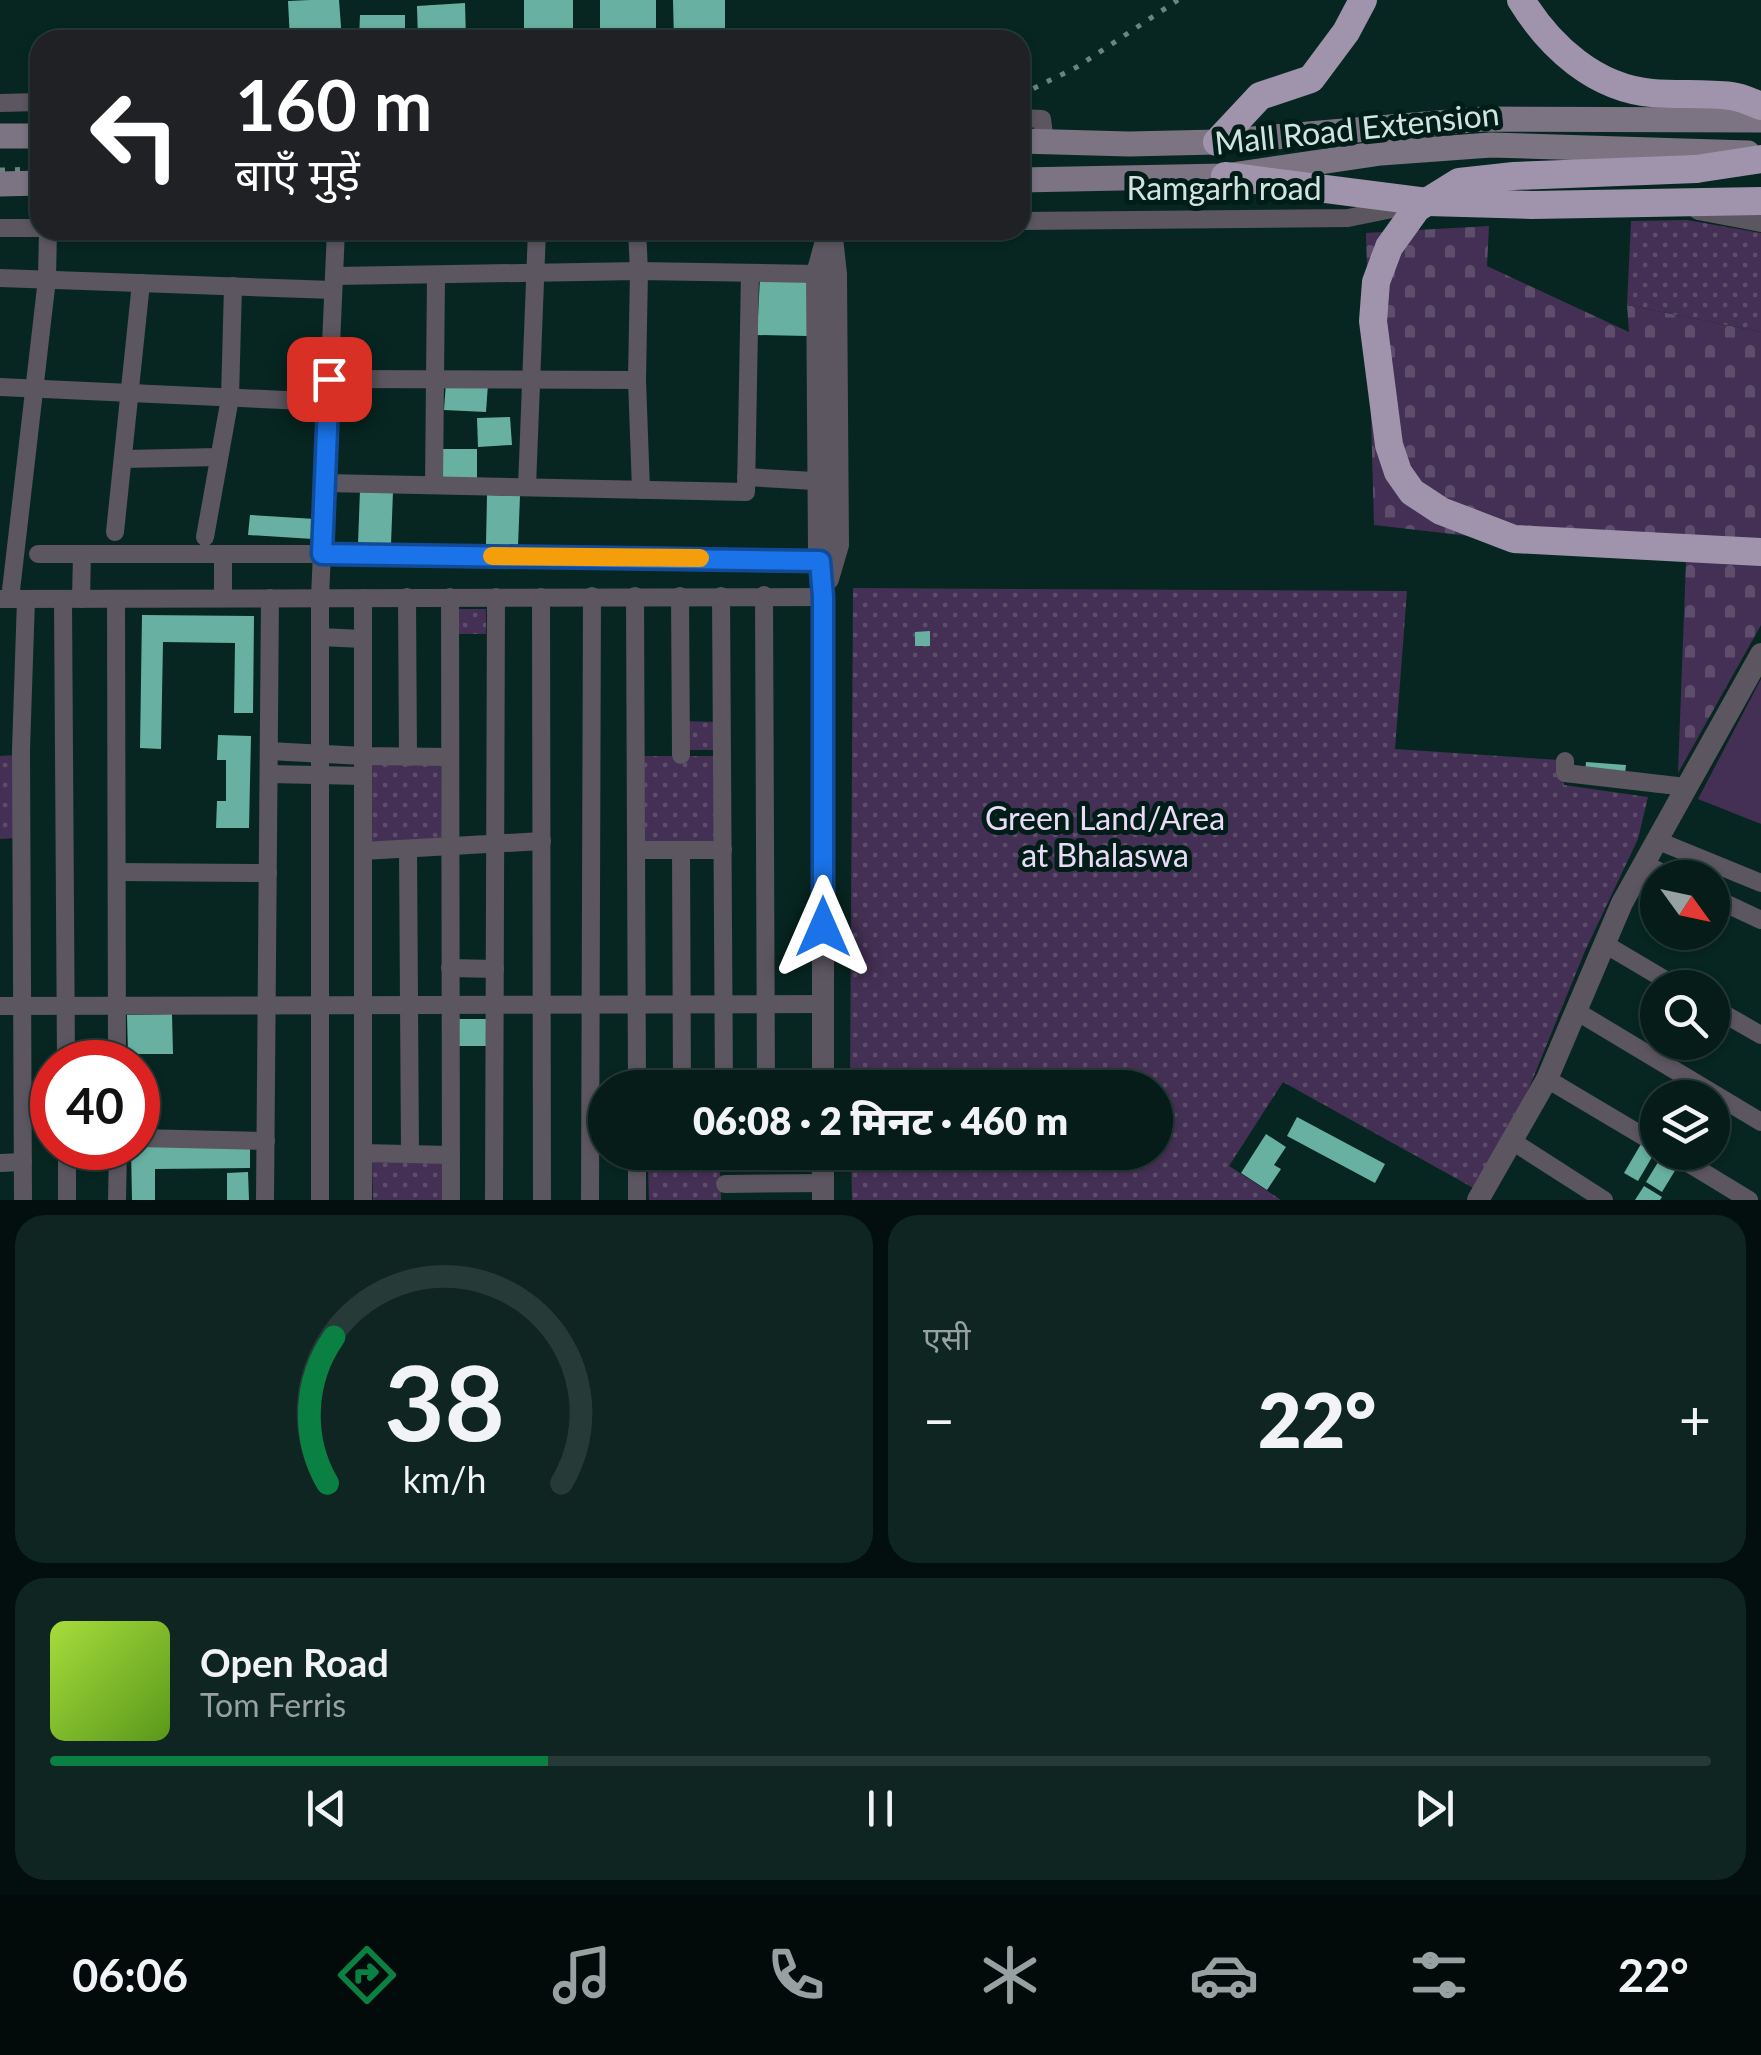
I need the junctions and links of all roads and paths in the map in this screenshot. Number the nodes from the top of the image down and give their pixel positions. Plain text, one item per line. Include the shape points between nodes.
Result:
1 (1363, 0) edge
2 (1521, 0) edge
3 (0, 102) edge
4 (30, 102) edge
5 (1761, 106) edge
6 (1761, 120) edge
7 (1036, 134) edge
8 (0, 136) edge
9 (30, 136) edge
10 (1217, 142) junction
11 (1761, 156) edge
12 (1224, 176) junction
13 (1030, 180) edge
14 (30, 183) edge
15 (0, 184) edge
16 (1761, 201) edge
17 (1427, 202) junction
18 (1646, 202) junction
19 (1030, 221) edge
20 (1761, 223) edge
21 (0, 228) edge
22 (30, 228) edge
23 (48, 240) edge
24 (335, 240) edge
25 (537, 240) edge
26 (637, 240) edge
27 (827, 240) edge
28 (831, 240) edge
29 (639, 271) junction
30 (750, 272) junction
31 (536, 274) junction
32 (817, 274) junction
33 (436, 276) junction
34 (0, 278) edge
35 (47, 280) junction
36 (142, 283) junction
37 (333, 283) junction
38 (233, 286) junction
39 (329, 379) junction
40 (437, 379) junction
41 (531, 380) junction
42 (637, 380) junction
43 (0, 387) edge
44 (36, 389) junction
45 (130, 393) junction
46 (230, 398) junction
47 (328, 402) junction
48 (219, 457) junction
49 (124, 459) junction
50 (746, 477) junction
51 (828, 482) junction
52 (325, 483) junction
53 (434, 485) junction
54 (527, 488) junction
55 (641, 490) junction
56 (114, 532) dead end
57 (206, 537) dead end
58 (1761, 552) edge
59 (38, 554) dead end
60 (82, 554) junction
61 (223, 554) junction
62 (322, 554) junction
63 (820, 561) junction
64 (541, 596) junction
65 (592, 596) junction
66 (634, 596) junction
67 (680, 596) junction
68 (721, 596) junction
69 (764, 596) junction
70 (407, 597) junction
71 (450, 597) junction
72 (496, 597) junction
73 (823, 597) junction
74 (116, 598) junction
75 (223, 598) junction
76 (270, 598) junction
77 (320, 598) junction
78 (363, 598) junction
79 (12, 599) edge
80 (72, 599) junction
81 (63, 635) junction
82 (26, 636) junction
83 (320, 637) junction
84 (363, 639) junction
85 (1761, 654) edge
86 (0, 750) edge
87 (21, 750) junction
88 (268, 752) junction
89 (320, 754) junction
90 (681, 755) dead end
91 (362, 756) junction
92 (408, 756) junction
93 (450, 757) junction
94 (1565, 761) dead end
95 (269, 774) junction
96 (320, 775) junction
97 (363, 776) junction
98 (1686, 787) junction
99 (1656, 840) junction
100 (495, 842) junction
101 (542, 842) junction
102 (450, 848) junction
103 (408, 849) junction
104 (636, 850) junction
105 (681, 850) junction
106 (723, 850) junction
107 (0, 851) edge
108 (21, 851) junction
109 (362, 851) junction
110 (1645, 860) edge
111 (1640, 869) edge
112 (116, 872) junction
113 (268, 873) junction
114 (1761, 883) edge
115 (1730, 905) edge
116 (1761, 920) edge
117 (1603, 943) junction
118 (450, 968) junction
119 (495, 969) junction
120 (1649, 970) edge
121 (724, 1002) junction
122 (766, 1002) junction
123 (543, 1003) junction
124 (591, 1003) junction
125 (636, 1003) junction
126 (682, 1003) junction
127 (320, 1004) junction
128 (363, 1004) junction
129 (409, 1004) junction
130 (450, 1004) junction
131 (494, 1004) junction
132 (823, 1004) junction
133 (267, 1005) junction
134 (0, 1006) edge
135 (22, 1006) junction
136 (66, 1006) junction
137 (117, 1006) junction
138 (1576, 1011) junction
139 (1730, 1016) edge
140 (1761, 1034) edge
141 (66, 1040) edge
142 (117, 1040) edge
143 (636, 1070) edge
144 (682, 1070) edge
145 (724, 1070) edge
146 (766, 1070) edge
147 (823, 1070) edge
148 (1547, 1079) junction
149 (1761, 1122) edge
150 (1640, 1134) edge
151 (160, 1139) edge
152 (266, 1141) junction
153 (1512, 1142) junction
154 (362, 1153) junction
155 (410, 1154) junction
156 (450, 1154) junction
157 (0, 1162) edge
158 (23, 1162) junction
159 (67, 1170) edge
160 (118, 1170) edge
161 (637, 1170) edge
162 (1700, 1170) edge
163 (823, 1174) edge
164 (725, 1192) edge
165 (766, 1192) edge
166 (23, 1200) edge
167 (67, 1200) edge
168 (118, 1200) edge
169 (265, 1200) edge
170 (320, 1200) edge
171 (362, 1200) edge
172 (451, 1200) edge
173 (494, 1200) edge
174 (542, 1200) edge
175 (590, 1200) edge
176 (637, 1200) edge
177 (1478, 1200) edge
178 (1604, 1200) edge
179 (1749, 1200) edge

1 - 10 highway via 1312,79 1260,96
2 - 5 highway via 1580,67 1613,83 1648,93 1735,96
3 - 4 street
6 - 10 main road, Mall Road Extension via 1483,119
7 - 10 main road, Mall Road Extension via 1129,144
8 - 9 main road
11 - 12 main road, Mall Road Extension via 1491,145
11 - 58 highway, bridge via 1696,169 1459,182 1416,208 1389,247 1372,321 1398,472 1412,492 1441,511 1514,539
12 - 13 main road, Mall Road Extension
12 - 17 highway
14 - 15 main road
16 - 18 highway
17 - 18 highway
17 - 19 street, Ramgarh road via 1348,218
18 - 20 street
21 - 22 street
23 - 35 street
24 - 37 street
25 - 31 street
26 - 29 street
27 - 32 street
28 - 51 street via 836,274
29 - 30 street
29 - 31 street
29 - 42 street
30 - 32 street
30 - 50 street
31 - 33 street
31 - 41 street
32 - 51 street
33 - 37 street
33 - 40 street
34 - 35 street
35 - 36 street
35 - 44 street
36 - 38 street
36 - 45 street
37 - 38 street
37 - 39 street
38 - 46 street
39 - 40 street
39 - 47 street
40 - 41 street
40 - 53 street
41 - 42 street
41 - 54 street
42 - 55 street
43 - 44 street
44 - 45 street
44 - 79 street
45 - 46 street
45 - 49 street
46 - 47 street
46 - 48 street
47 - 52 street
48 - 49 street
48 - 57 street
49 - 56 street
50 - 51 street
50 - 55 street via 746,492
51 - 63 street
51 - 73 street via 838,545
52 - 53 street
52 - 62 street
53 - 54 street
54 - 55 street
59 - 60 street
60 - 61 street
60 - 80 street
61 - 62 street
61 - 75 street
62 - 63 street
62 - 77 street
63 - 73 street
64 - 65 street
64 - 72 street
64 - 101 street
65 - 66 street
65 - 124 street
66 - 67 street
66 - 104 street
67 - 68 street
67 - 90 street
68 - 69 street
68 - 106 street
69 - 73 street
69 - 122 street
70 - 71 street
70 - 78 street
70 - 92 street
71 - 72 street
71 - 93 street
72 - 100 street
73 - 132 street
74 - 75 street
74 - 80 street
74 - 112 street
75 - 76 street
76 - 77 street
76 - 88 street
77 - 78 street
77 - 83 street
78 - 84 street
79 - 80 street
79 - 82 street
80 - 81 street
81 - 82 street
81 - 136 street
82 - 87 street
83 - 84 street
83 - 89 street
84 - 91 street
85 - 98 street
86 - 87 street
87 - 108 street
88 - 89 street
88 - 95 street
89 - 91 street
89 - 96 street
91 - 92 street
91 - 97 street
92 - 93 street
93 - 102 street
94 - 98 street via 1565,773
95 - 96 street
95 - 113 street
96 - 97 street
96 - 127 street
97 - 109 street
98 - 99 street
99 - 110 street
99 - 114 street
100 - 101 street
100 - 102 street
100 - 119 street
101 - 123 street
102 - 103 street
102 - 118 street
103 - 109 street
103 - 129 street
104 - 105 street
104 - 125 street
105 - 106 street
105 - 126 street
106 - 121 street
107 - 108 street
108 - 135 street
109 - 128 street
111 - 117 street
112 - 113 street
112 - 137 street
113 - 133 street
115 - 116 street
117 - 120 street
117 - 138 street
118 - 119 street
118 - 130 street
119 - 131 street
121 - 122 street
121 - 126 street
121 - 145 street
122 - 132 street
122 - 146 street
123 - 124 street
123 - 131 street
123 - 174 street
124 - 125 street
124 - 175 street
125 - 126 street
125 - 143 street
126 - 144 street
127 - 128 street
127 - 133 street
127 - 170 street
128 - 129 street
128 - 154 street
129 - 130 street
129 - 155 street
130 - 131 street
130 - 156 street
131 - 173 street
132 - 147 street
133 - 137 street
133 - 152 street
134 - 135 street
135 - 136 street
135 - 158 street
136 - 137 street
136 - 141 street
137 - 142 street
138 - 148 street
138 - 149 street
139 - 140 street
148 - 150 street
148 - 153 street
151 - 152 street
152 - 169 street
153 - 177 street
153 - 178 street
154 - 155 street
154 - 171 street
155 - 156 street
156 - 172 street
157 - 158 street
158 - 166 street
159 - 167 street
160 - 168 street
161 - 176 street
162 - 179 street
163 - 165 street
164 - 165 street

